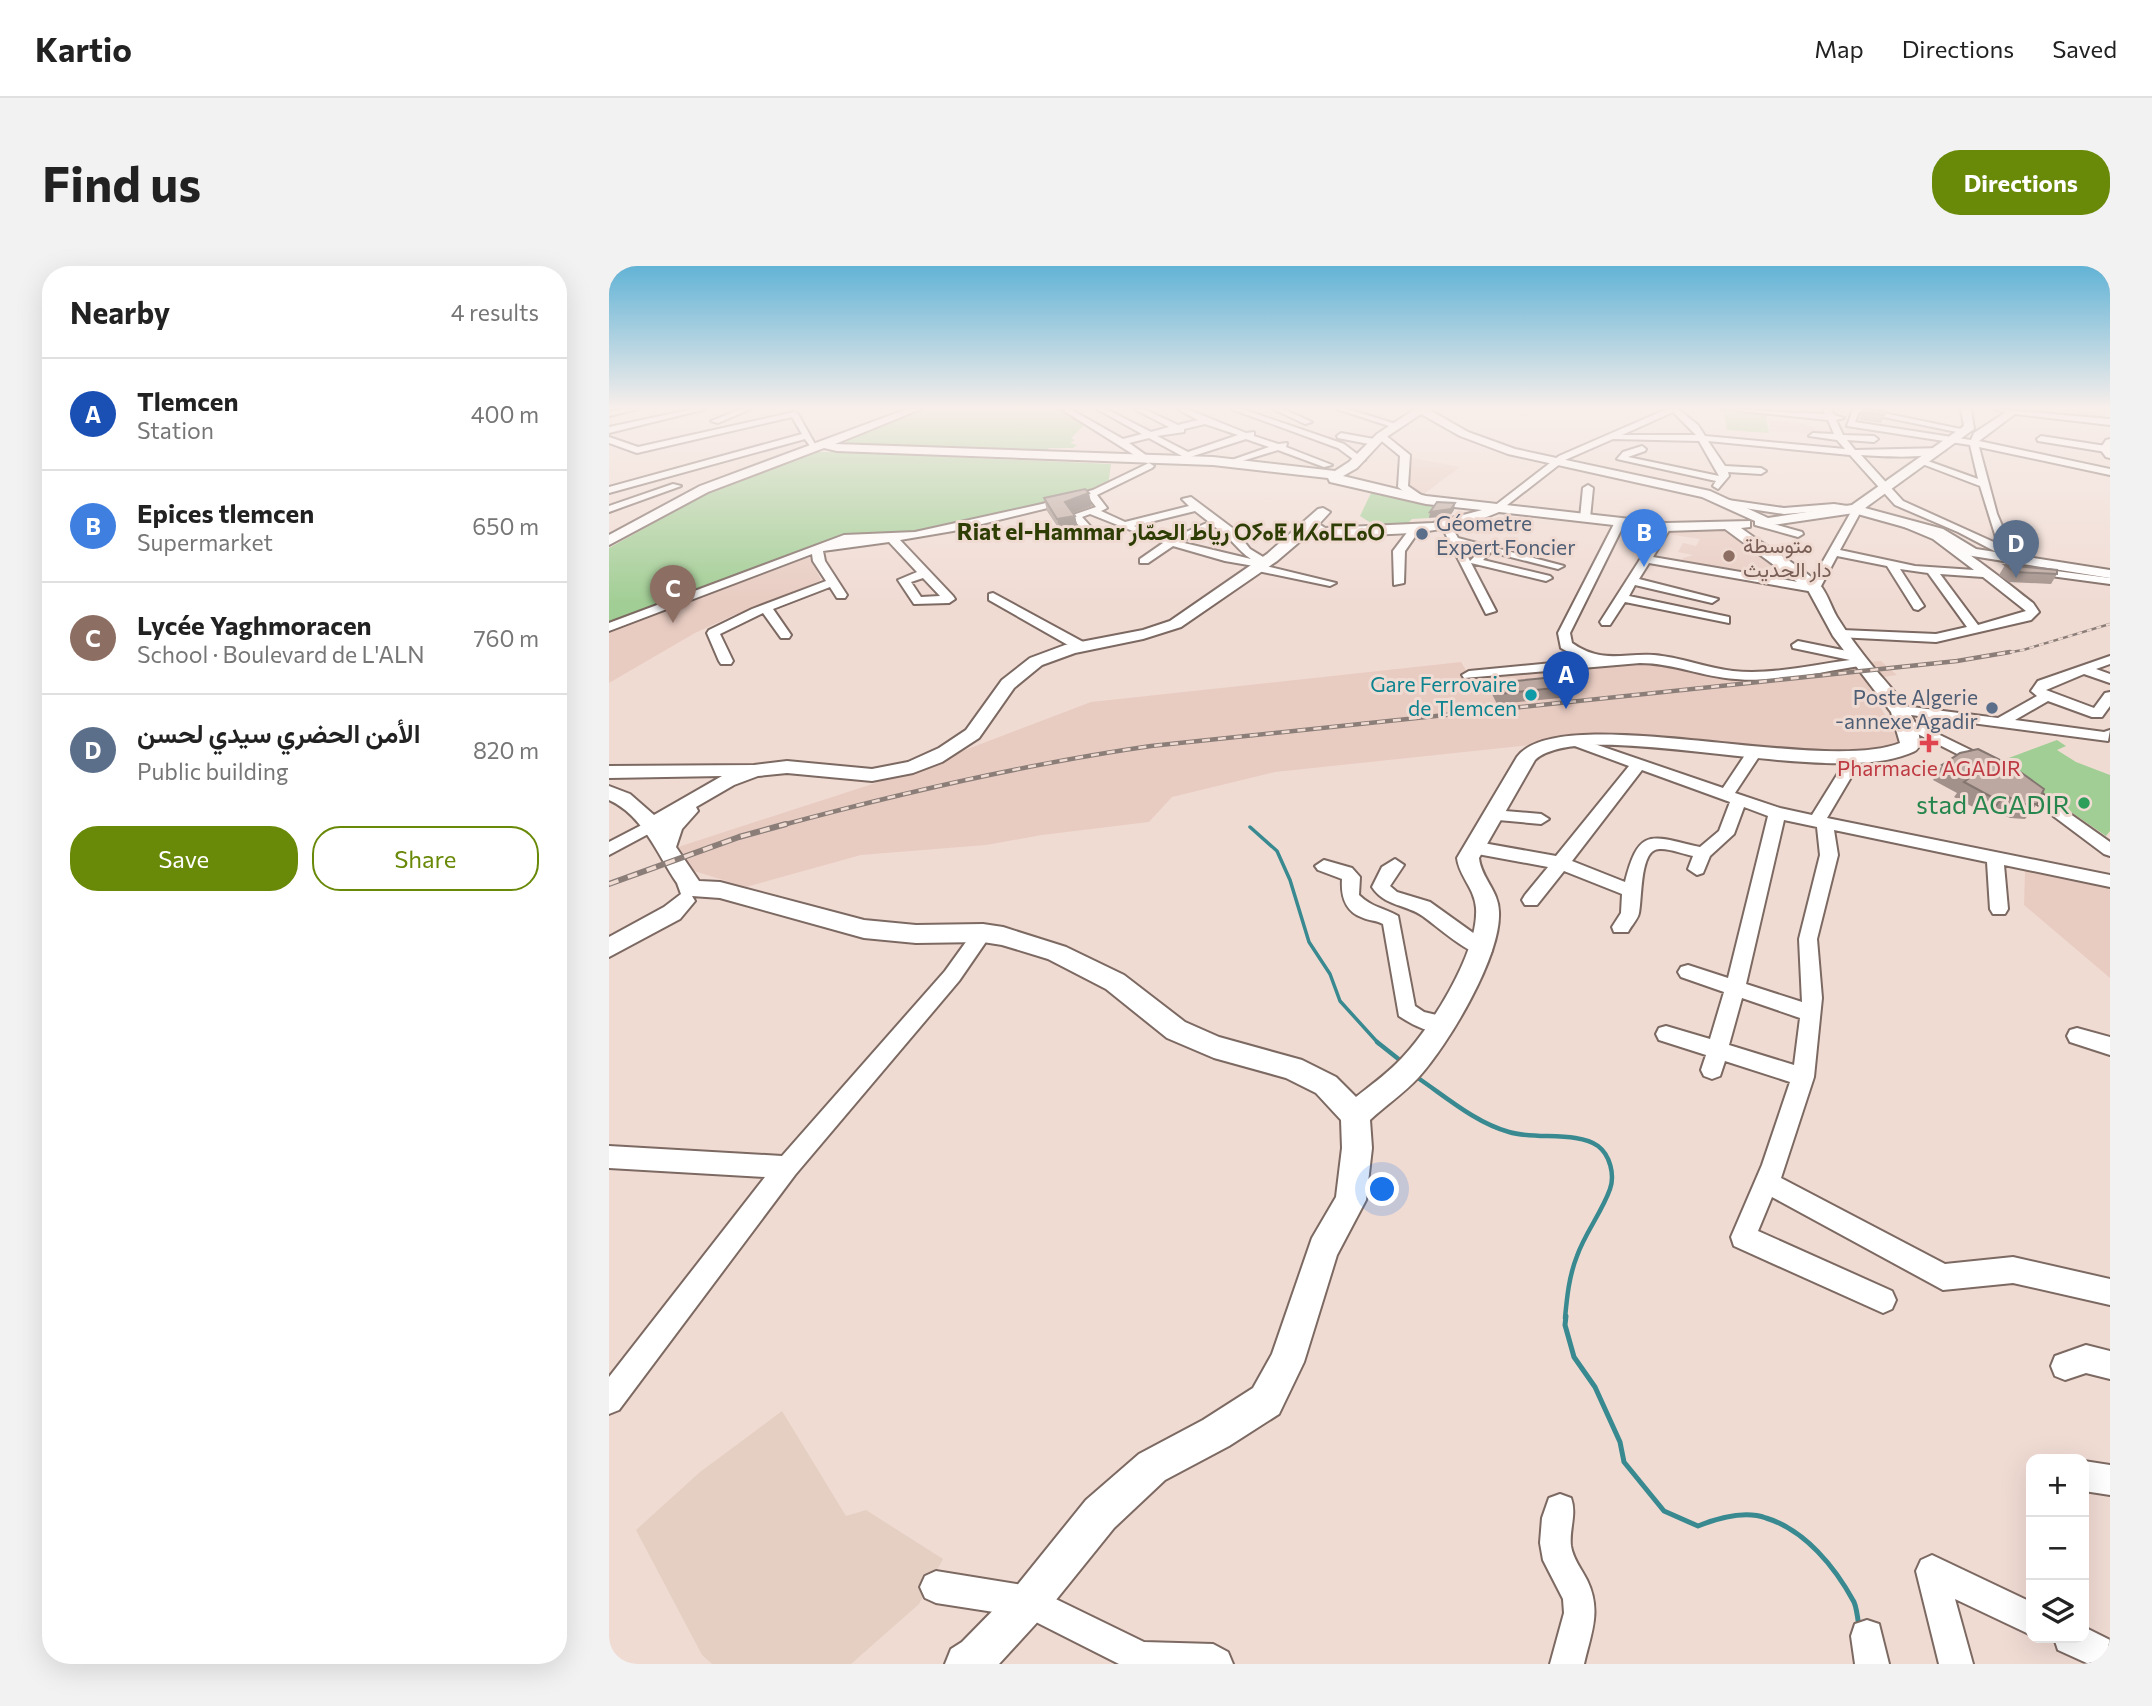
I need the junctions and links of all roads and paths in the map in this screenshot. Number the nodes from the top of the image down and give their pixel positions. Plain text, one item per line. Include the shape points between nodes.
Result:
1 (670, 474) edge
2 (732, 474) edge
3 (741, 474) edge
4 (1133, 474) edge
5 (1314, 474) edge
6 (1317, 474) edge
7 (1348, 474) edge
8 (1348, 474) edge
9 (1404, 474) edge
10 (1541, 474) edge
11 (1613, 474) edge
12 (1722, 474) edge
13 (1874, 474) edge
14 (1904, 474) edge
15 (1956, 474) edge
16 (1983, 474) edge
17 (1345, 478) junction
18 (650, 479) junction
19 (1986, 485) junction
20 (676, 486) junction
21 (1588, 488) dead end
22 (1883, 488) junction
23 (609, 490) edge
24 (695, 490) junction
25 (1092, 495) junction
26 (1712, 496) junction
27 (1188, 499) dead end
28 (1420, 499) junction
29 (1728, 503) junction
30 (1327, 506) dead end
31 (1499, 507) junction
32 (609, 509) edge
33 (1201, 510) junction
34 (1091, 511) junction
35 (1853, 511) junction
36 (1873, 514) junction
37 (1585, 518) junction
38 (1620, 522) junction
39 (1216, 523) junction
40 (1762, 523) junction
41 (1124, 525) junction
42 (1447, 525) junction
43 (1728, 525) junction
44 (1937, 526) junction
45 (1666, 527) junction
46 (1087, 528) dead end
47 (1416, 528) junction
48 (1308, 531) junction
49 (1347, 531) junction
50 (1142, 534) junction
51 (1798, 534) dead end
52 (897, 537) junction
53 (610, 538) edge
54 (1454, 540) junction
55 (1171, 542) junction
56 (1489, 548) junction
57 (817, 549) junction
58 (1282, 550) junction
59 (1836, 552) junction
60 (1955, 553) junction
61 (2009, 557) junction
62 (1647, 559) junction
63 (1144, 561) dead end
64 (1470, 561) junction
65 (1262, 565) junction
66 (1892, 565) junction
67 (1971, 565) junction
68 (1557, 566) dead end
69 (1932, 571) junction
70 (2037, 572) junction
71 (926, 573) dead end
72 (1984, 574) junction
73 (2110, 574) edge
74 (1546, 578) dead end
75 (1632, 581) junction
76 (2110, 581) edge
77 (832, 582) junction
78 (1330, 583) dead end
79 (1398, 583) dead end
80 (2049, 584) edge
81 (1814, 589) junction
82 (841, 595) dead end
83 (993, 597) dead end
84 (1622, 598) junction
85 (1712, 599) dead end
86 (1918, 606) dead end
87 (766, 609) junction
88 (1490, 611) dead end
89 (1725, 620) dead end
90 (1606, 622) dead end
91 (609, 627) edge
92 (1975, 629) junction
93 (1564, 633) junction
94 (1842, 634) junction
95 (785, 635) dead end
96 (1798, 645) dead end
97 (1080, 646) junction
98 (1859, 659) junction
99 (726, 660) dead end
100 (2110, 660) edge
101 (1603, 663) junction
102 (1555, 667) junction
103 (2083, 669) junction
104 (1469, 675) dead end
105 (2110, 679) edge
106 (2047, 696) junction
107 (2110, 696) edge
108 (1900, 715) junction
109 (2002, 722) junction
110 (2110, 734) edge
111 (1577, 742) junction
112 (1754, 752) junction
113 (1855, 757) junction
114 (1639, 764) junction
115 (609, 772) edge
116 (755, 774) junction
117 (609, 779) edge
118 (609, 792) edge
119 (1733, 798) junction
120 (1777, 813) junction
121 (1493, 815) junction
122 (1541, 820) dead end
123 (1821, 822) junction
124 (663, 838) junction
125 (1472, 847) junction
126 (609, 849) edge
127 (2110, 850) edge
128 (1995, 856) junction
129 (1561, 863) junction
130 (1395, 865) dead end
131 (1324, 866) dead end
132 (2110, 881) edge
133 (1631, 891) junction
134 (686, 895) junction
135 (1531, 900) dead end
136 (1999, 909) dead end
137 (1621, 927) dead end
138 (983, 933) junction
139 (609, 948) edge
140 (1483, 950) junction
141 (1688, 972) dead end
142 (1735, 988) junction
143 (1810, 1013) junction
144 (1442, 1024) junction
145 (1666, 1034) dead end
146 (2077, 1036) dead end
147 (2110, 1046) edge
148 (1715, 1060) junction
149 (1803, 1077) junction
150 (1355, 1115) junction
151 (609, 1157) edge
152 (787, 1167) junction
153 (1771, 1169) junction
154 (2110, 1292) edge
155 (1883, 1300) dead end
156 (2110, 1365) edge
157 (2065, 1366) dead end
158 (609, 1400) edge
159 (2089, 1477) edge
160 (2110, 1480) edge
161 (1560, 1509) dead end
162 (936, 1587) dead end
163 (1029, 1602) junction
164 (2026, 1617) edge
165 (2081, 1643) edge
166 (2110, 1657) edge
167 (966, 1664) edge
168 (1216, 1664) edge
169 (1567, 1664) edge
170 (1956, 1664) edge

1 - 18 street
2 - 24 main road
3 - 53 main road
4 - 25 street
5 - 17 main road
6 - 17 main road
7 - 17 main road
8 - 17 main road
9 - 28 street via 1403,487
10 - 31 street
11 - 26 main road
12 - 26 street
13 - 22 street
14 - 22 main road
15 - 19 street
16 - 19 street
17 - 28 main road
18 - 20 street
18 - 23 street
19 - 61 street
20 - 24 street
20 - 32 street
21 - 37 street
22 - 35 main road
22 - 44 street
24 - 53 main road
25 - 34 street via 1102,508
25 - 52 street via 933,533
26 - 29 main road
27 - 33 street
28 - 31 main road
29 - 35 street via 1784,511 1834,507
29 - 40 main road
30 - 48 main road
31 - 37 main road
31 - 42 main road
33 - 39 street
33 - 41 street
33 - 50 street
34 - 41 street
34 - 46 street via 1075,516
35 - 36 main road
35 - 40 main road
35 - 59 street
36 - 44 main road
36 - 60 street via 1930,534
37 - 38 main road
38 - 45 main road
38 - 93 street
39 - 55 street
39 - 65 street
40 - 43 main road
40 - 51 street
41 - 50 street
42 - 47 main road
42 - 54 street
43 - 45 main road
43 - 81 main road
44 - 61 main road via 1971,552
45 - 62 street
47 - 49 main road
47 - 79 street via 1399,551
48 - 49 main road
48 - 58 main road
49 - 58 main road via 1308,538
50 - 55 street
52 - 57 street
52 - 71 street
54 - 56 street
54 - 64 street
55 - 63 street
55 - 65 street
56 - 64 street
56 - 68 street
57 - 77 street
57 - 91 street
58 - 65 main road
59 - 66 street
59 - 81 street
60 - 67 street
60 - 67 street via 1937,556 1938,561
61 - 73 main road
62 - 75 street
62 - 81 street
64 - 74 street
64 - 88 street
65 - 78 street
65 - 97 main road via 1173,626
66 - 69 street
66 - 86 street
67 - 70 street
67 - 72 street
69 - 72 street
69 - 92 street
70 - 76 street
70 - 80 street
72 - 92 street via 2033,612
75 - 84 street
75 - 85 street
77 - 82 street
77 - 87 street
81 - 94 main road
83 - 97 street
84 - 89 street
84 - 90 street
87 - 95 street
87 - 99 street via 743,615 713,633
92 - 94 street via 1936,638
93 - 101 street via 1566,645
93 - 102 street via 1553,657
94 - 98 main road
96 - 98 street
97 - 116 main road via 1021,672 969,737 907,769 865,777 791,769
98 - 101 street via 1746,676 1651,659
98 - 108 main road
100 - 103 street
101 - 102 street
102 - 104 street
103 - 105 street
103 - 106 street via 2038,688
106 - 107 street via 2097,714
106 - 109 street
108 - 109 street
108 - 113 main road via 1910,742 1906,750
108 - 127 street via 2008,775
109 - 110 street
111 - 112 main road via 1609,740
111 - 114 street
111 - 121 main road via 1529,753
112 - 113 main road
112 - 119 street
113 - 123 street
114 - 119 street
114 - 129 street
115 - 116 main road
116 - 117 main road
116 - 124 main road via 702,802
117 - 124 main road via 650,803
118 - 124 main road via 640,810
119 - 120 street
119 - 133 street via 1727,834 1700,861 1659,843 1647,846 1640,855
120 - 123 street
120 - 142 street
121 - 122 street
121 - 125 main road
123 - 128 street
123 - 143 street via 1829,855 1808,939
124 - 126 street
124 - 134 main road via 669,888
125 - 129 street
125 - 140 main road via 1468,863 1486,897
128 - 132 street
128 - 136 street
129 - 133 street
129 - 135 street
130 - 140 street via 1381,887 1391,897 1425,907
131 - 144 street via 1351,877 1350,897 1365,912 1392,921 1406,1010 1419,1019
133 - 137 street via 1630,914
134 - 138 main road via 708,902 770,904 864,929
134 - 139 main road via 671,913
138 - 150 main road via 1068,958 1115,982 1176,1030 1214,1047 1292,1068 1326,1085
138 - 152 street
140 - 144 main road
141 - 142 street
142 - 143 street
142 - 148 street
143 - 149 street
144 - 150 main road via 1407,1071
145 - 148 street
146 - 147 street
148 - 149 street
149 - 153 street
150 - 163 main road via 1357,1149 1351,1200 1322,1249 1287,1362 1266,1401 1152,1468 1100,1514
151 - 152 street
152 - 158 street
153 - 154 street via 1767,1183 1943,1277 2013,1270
153 - 155 street via 1743,1237
156 - 157 street via 2086,1359
159 - 160 street
161 - 169 street via 1555,1549 1579,1597 1581,1616
162 - 163 street
163 - 167 main road
163 - 168 street via 1142,1658
164 - 170 street via 1932,1571
165 - 166 street

